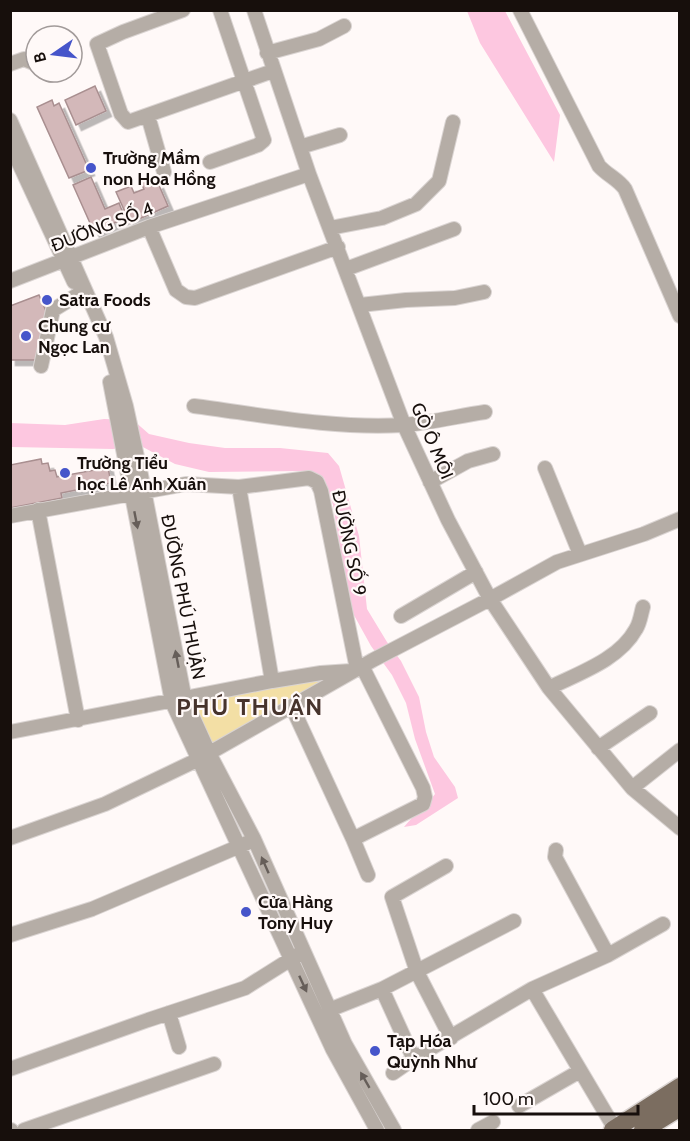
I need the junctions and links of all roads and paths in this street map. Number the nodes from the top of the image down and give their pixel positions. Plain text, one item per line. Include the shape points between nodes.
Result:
1 (183, 10) edge
2 (220, 10) edge
3 (254, 10) edge
4 (520, 10) edge
5 (344, 26) dead end
6 (267, 53) junction
7 (273, 71) junction
8 (244, 82) junction
9 (148, 116) junction
10 (10, 120) edge
11 (453, 122) dead end
12 (340, 135) dead end
13 (10, 144) edge
14 (300, 147) junction
15 (210, 162) dead end
16 (164, 172) dead end
17 (309, 174) junction
18 (149, 227) junction
19 (330, 228) junction
20 (453, 229) dead end
21 (338, 247) junction
22 (68, 260) junction
23 (346, 269) junction
24 (10, 281) edge
25 (484, 292) dead end
26 (79, 294) junction
27 (360, 305) junction
28 (680, 316) edge
29 (41, 366) dead end
30 (194, 406) dead end
31 (121, 407) junction
32 (485, 412) dead end
33 (404, 424) junction
34 (493, 454) dead end
35 (545, 468) dead end
36 (430, 482) junction
37 (239, 487) junction
38 (138, 492) junction
39 (38, 510) junction
40 (10, 516) edge
41 (680, 519) edge
42 (580, 554) junction
43 (476, 572) junction
44 (490, 599) junction
45 (643, 607) dead end
46 (401, 616) dead end
47 (361, 667) junction
48 (272, 681) junction
49 (549, 688) junction
50 (178, 701) junction
51 (292, 706) junction
52 (650, 713) dead end
53 (78, 720) junction
54 (10, 732) edge
55 (598, 748) junction
56 (680, 750) edge
57 (203, 757) junction
58 (632, 788) junction
59 (680, 828) edge
60 (10, 838) edge
61 (353, 838) junction
62 (254, 839) junction
63 (240, 846) junction
64 (556, 850) dead end
65 (446, 866) dead end
66 (369, 875) dead end
67 (514, 921) dead end
68 (663, 924) dead end
69 (10, 935) edge
70 (297, 955) junction
71 (608, 955) junction
72 (417, 972) junction
73 (381, 989) junction
74 (532, 990) junction
75 (329, 1010) junction
76 (169, 1013) junction
77 (451, 1038) junction
78 (179, 1047) dead end
79 (416, 1057) junction
80 (214, 1064) dead end
81 (10, 1069) edge
82 (580, 1071) junction
83 (393, 1073) dead end
84 (680, 1087) edge
85 (519, 1106) dead end
86 (680, 1107) edge
87 (494, 1122) dead end
88 (651, 1128) edge
89 (614, 1130) edge
90 (24, 1131) edge
91 (377, 1131) edge
92 (394, 1131) edge
93 (477, 1131) edge

1 - 9 street via 97,44 124,120 132,122
2 - 8 street
3 - 6 street, GÒ Ô MÔI
4 - 28 street via 599,166 625,189
5 - 6 street via 319,39
6 - 7 street, GÒ Ô MÔI
7 - 8 street
7 - 14 street, GÒ Ô MÔI
8 - 9 street
8 - 15 street via 264,140
9 - 16 street
10 - 22 street, ĐƯỜNG PHÚ THUẬN
11 - 19 street via 439,181 416,204 382,218
12 - 14 street
13 - 22 street, ĐƯỜNG PHÚ THUẬN
14 - 17 street, GÒ Ô MÔI
17 - 18 street, ĐƯỜNG SỐ 4
17 - 19 street, GÒ Ô MÔI
18 - 21 street via 176,290 195,298
18 - 22 street, ĐƯỜNG SỐ 4
19 - 21 street, GÒ Ô MÔI
20 - 23 street
21 - 23 street, GÒ Ô MÔI
22 - 24 street, ĐƯỜNG SỐ 4
22 - 26 street
22 - 31 street, ĐƯỜNG PHÚ THUẬN via 106,337
23 - 27 street, GÒ Ô MÔI
25 - 27 street
26 - 29 street via 53,310
26 - 31 street
27 - 33 street, GÒ Ô MÔI
30 - 33 street via 312,421
31 - 38 street, ĐƯỜNG PHÚ THUẬN
32 - 33 street
33 - 36 street, GÒ Ô MÔI
34 - 36 street via 468,461
35 - 42 street
36 - 43 street, GÒ Ô MÔI
37 - 38 street, ĐƯỜNG SỐ 9 via 186,484
37 - 47 street, ĐƯỜNG SỐ 9 via 309,478 317,482
37 - 48 street
38 - 39 street, ĐƯỜNG SỐ 9
38 - 50 street, ĐƯỜNG PHÚ THUẬN
39 - 40 street, ĐƯỜNG SỐ 9
39 - 53 street
41 - 42 street
42 - 44 street via 557,561
43 - 44 street, GÒ Ô MÔI
43 - 46 street
44 - 47 street
44 - 49 street, GÒ Ô MÔI
45 - 49 street via 637,629 624,645
47 - 48 street
47 - 51 street
47 - 61 street, ĐƯỜNG SỐ 9 via 425,797 423,804
48 - 50 street
49 - 55 street, GÒ Ô MÔI
50 - 53 street
50 - 57 street, ĐƯỜNG PHÚ THUẬN
51 - 57 street
51 - 61 street
52 - 55 street
53 - 54 street
55 - 58 street, GÒ Ô MÔI
56 - 58 street
57 - 60 street via 105,804
57 - 62 street, ĐƯỜNG PHÚ THUẬN
57 - 63 street, ĐƯỜNG PHÚ THUẬN
58 - 59 street, GÒ Ô MÔI
61 - 66 street
62 - 63 street
70 -> 62 street, ĐƯỜNG PHÚ THUẬN
63 - 69 street via 92,909
63 - 70 street, ĐƯỜNG PHÚ THUẬN
64 - 71 street via 555,857
65 - 72 street via 392,897
67 - 72 street
68 - 71 street
70 - 75 street, ĐƯỜNG PHÚ THUẬN
70 - 76 street via 245,988
70 -> 91 street, ĐƯỜNG PHÚ THUẬN via 333,1050
71 - 74 street
72 - 73 street
72 - 77 street
73 - 75 street
73 - 79 street
74 - 77 street
74 - 82 street
92 -> 75 street, ĐƯỜNG PHÚ THUẬN
76 - 78 street
76 - 81 street
77 - 79 street
79 - 83 street
80 - 90 street
82 - 85 street
82 - 89 street
84 - 89 main road
86 - 88 main road
87 - 93 street

